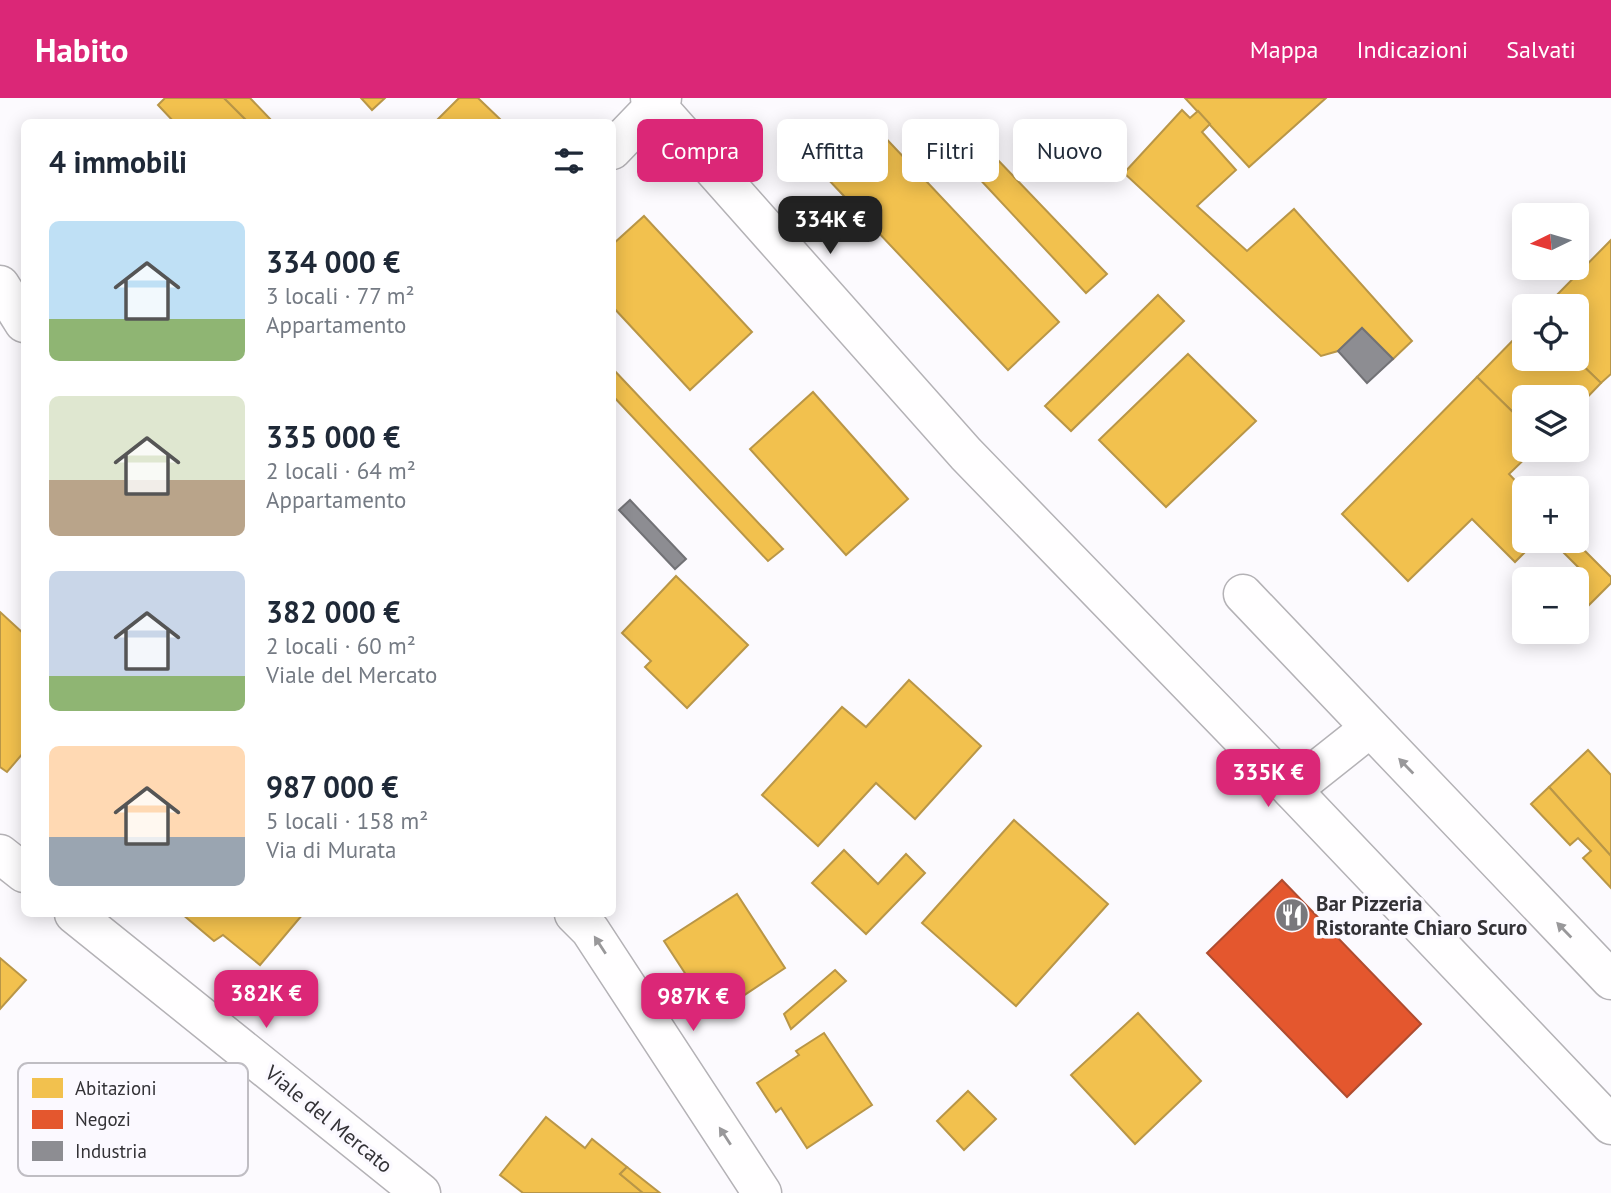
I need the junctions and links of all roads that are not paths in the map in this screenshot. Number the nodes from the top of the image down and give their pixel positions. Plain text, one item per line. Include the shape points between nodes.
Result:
1 (656, 100) edge
2 (616, 145) edge
3 (0, 285) edge
4 (21, 318) edge
5 (1243, 594) dead end
6 (1370, 728) junction
7 (1292, 790) junction
8 (0, 853) edge
9 (21, 870) edge
10 (78, 917) edge
11 (577, 917) edge
12 (1611, 980) edge
13 (1611, 1125) edge
14 (421, 1193) edge
15 (762, 1193) edge

1 - 2 street
1 - 7 street via 966,454
3 - 4 street
5 - 6 street
6 - 7 street
12 -> 6 street
7 - 13 street
8 - 9 street
10 - 14 street, Viale del Mercato
15 -> 11 street via 590,930

